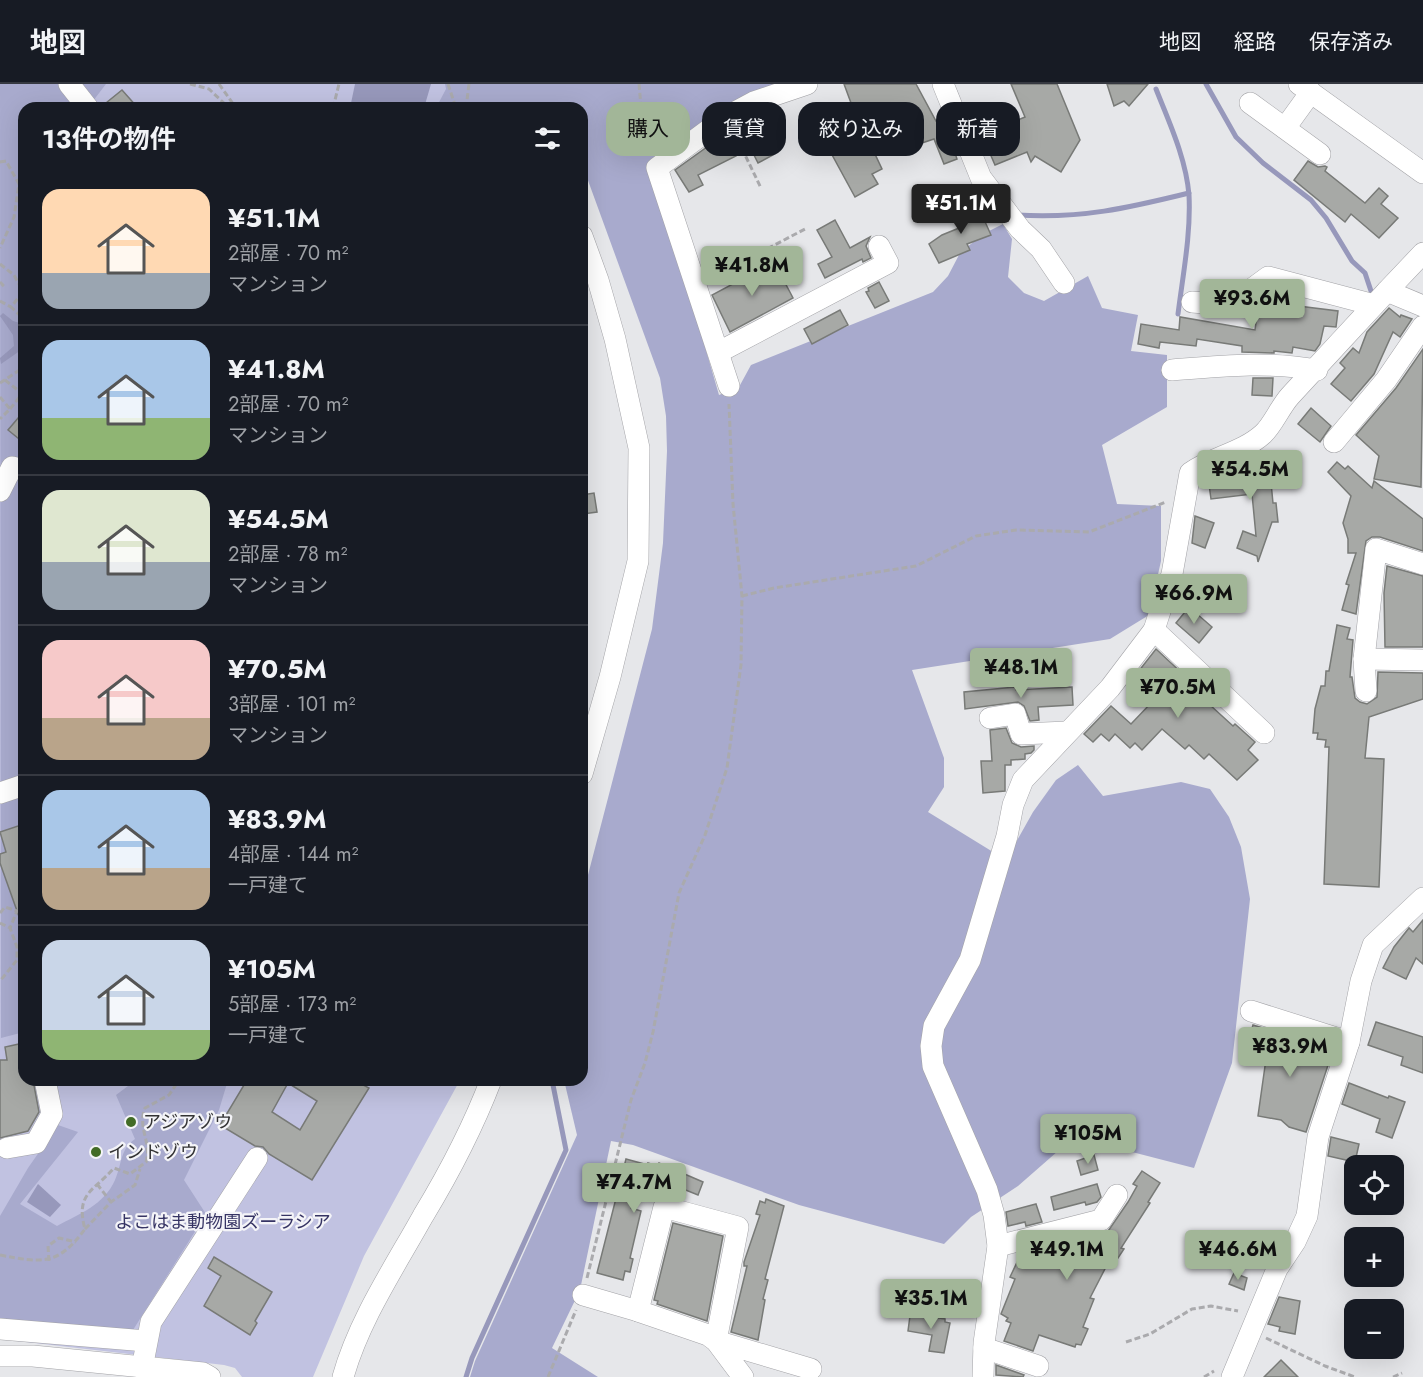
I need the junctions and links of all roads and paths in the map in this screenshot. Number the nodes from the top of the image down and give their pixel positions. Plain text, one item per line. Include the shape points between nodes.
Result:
1 (69, 84) edge
2 (190, 84) edge
3 (219, 84) edge
4 (339, 84) edge
5 (448, 84) edge
6 (469, 84) edge
7 (639, 84) edge
8 (807, 84) edge
9 (943, 84) edge
10 (1305, 88) edge
11 (83, 102) edge
12 (223, 102) edge
13 (232, 102) edge
14 (334, 102) edge
15 (454, 102) edge
16 (467, 102) edge
17 (754, 102) edge
18 (1250, 103) dead end
19 (1285, 128) junction
20 (702, 135) edge
21 (1320, 154) dead end
22 (745, 156) edge
23 (0, 162) edge
24 (657, 168) junction
25 (1423, 173) edge
26 (18, 182) edge
27 (761, 188) dead end
28 (18, 191) edge
29 (805, 229) dead end
30 (2, 239) edge
31 (879, 246) dead end
32 (0, 248) edge
33 (588, 252) edge
34 (1423, 253) edge
35 (0, 264) edge
36 (0, 282) edge
37 (18, 282) edge
38 (1064, 283) dead end
39 (695, 287) junction
40 (0, 288) edge
41 (1381, 298) junction
42 (18, 299) edge
43 (0, 301) edge
44 (1192, 302) dead end
45 (1423, 306) edge
46 (11, 307) junction
47 (18, 313) edge
48 (1423, 326) edge
49 (719, 352) junction
50 (1172, 370) dead end
51 (1317, 370) junction
52 (18, 371) edge
53 (5, 380) junction
54 (0, 383) edge
55 (729, 386) joint
56 (18, 390) edge
57 (0, 397) edge
58 (18, 399) edge
59 (10, 408) junction
60 (0, 419) edge
61 (1334, 441) dead end
62 (12, 463) edge
63 (0, 491) edge
64 (1186, 494) junction
65 (1423, 564) edge
66 (742, 596) junction
67 (1154, 630) junction
68 (1364, 659) junction
69 (1423, 660) edge
70 (1366, 691) dead end
71 (990, 718) dead end
72 (1066, 732) junction
73 (1264, 733) dead end
74 (588, 753) edge
75 (18, 787) edge
76 (0, 794) edge
77 (1423, 897) edge
78 (0, 913) edge
79 (0, 924) edge
80 (10, 928) junction
81 (0, 981) edge
82 (1251, 1011) dead end
83 (1349, 1042) junction
84 (46, 1086) edge
85 (175, 1086) edge
86 (488, 1086) edge
87 (7, 1148) dead end
88 (257, 1158) dead end
89 (141, 1167) junction
90 (97, 1184) junction
91 (1117, 1195) dead end
92 (111, 1202) junction
93 (85, 1229) junction
94 (76, 1242) junction
95 (998, 1246) junction
96 (0, 1255) edge
97 (48, 1261) junction
98 (583, 1295) junction
99 (638, 1311) junction
100 (1254, 1323) junction
101 (0, 1329) edge
102 (146, 1341) junction
103 (716, 1341) junction
104 (1126, 1342) dead end
105 (984, 1348) junction
106 (0, 1356) edge
107 (1038, 1366) dead end
108 (142, 1368) junction
109 (811, 1370) dead end
110 (1402, 1373) dead end
111 (210, 1377) edge
112 (343, 1377) edge
113 (548, 1377) edge
114 (743, 1377) edge
115 (983, 1377) edge
116 (1232, 1377) edge
117 (1355, 1377) edge
118 (1393, 1377) edge

1 - 11 street
2 - 12 path via 209,89
3 - 13 path
4 - 14 path
5 - 15 path
6 - 16 path
7 - 24 path via 644,129
8 - 17 street
9 - 38 street via 981,178 1020,229 1041,249
10 - 19 street
10 - 25 street
18 - 19 street
19 - 21 street
20 - 24 street
22 - 27 path
23 - 26 path via 6,161
24 - 39 street
28 - 30 path via 14,217
29 - 39 path
30 - 32 path
31 - 49 street via 888,263
33 - 74 street via 615,339 639,448 638,561
34 - 41 street
35 - 37 path
36 - 40 path
39 - 49 street
41 - 44 street via 1268,277 1230,305
41 - 45 street
41 - 51 street
42 - 46 path
43 - 46 path
46 - 47 path
48 - 61 street via 1386,380
49 - 55 street
50 - 51 street via 1242,364
51 - 64 street via 1277,412 1264,433 1190,473
52 - 53 path
53 - 54 path
53 - 56 path
55 - 66 path via 733,504
57 - 59 path
58 - 59 path
59 - 60 path
62 - 63 street
64 - 66 path via 1089,532 1016,530 976,536 916,566
64 - 67 street via 1172,574
65 - 68 street via 1376,549
66 - 98 path via 741,665 727,768 705,835 679,893 653,1032 631,1100
67 - 72 street via 1110,688
67 - 73 street
68 - 69 street
68 - 70 street
71 - 72 street via 1015,714 1021,734
72 - 95 street via 1023,780 970,960 934,1026 931,1046 933,1066 987,1190
75 - 76 street
77 - 83 street via 1373,945 1361,981
78 - 80 path via 5,907 17,911
79 - 80 path
80 - 81 path via 17,960
82 - 83 street
83 - 100 street via 1318,1137 1307,1216 1277,1269
84 - 87 street via 52,1114 36,1143
85 - 89 path via 161,1101 145,1108 141,1117 148,1155
86 - 112 street via 469,1132 381,1289
88 - 102 street via 151,1322
89 - 90 path via 130,1174 114,1168
89 - 92 path via 135,1185
90 - 92 path
90 - 93 path via 83,1200
91 - 95 street via 1101,1220
92 - 93 path
93 - 94 path
94 - 97 path
94 - 97 path via 58,1238 48,1246
95 - 105 street
96 - 97 path
98 - 99 street
98 - 113 path
99 - 103 street
99 - 103 street via 664,1207 738,1227
100 - 104 path via 1211,1306 1192,1310 1150,1334
100 - 116 street
100 - 117 path via 1325,1366
101 - 102 street
102 - 108 street
103 - 109 street
103 - 114 street
105 - 107 street
105 - 115 street
106 - 108 street
108 - 111 street via 203,1373
110 - 118 path

